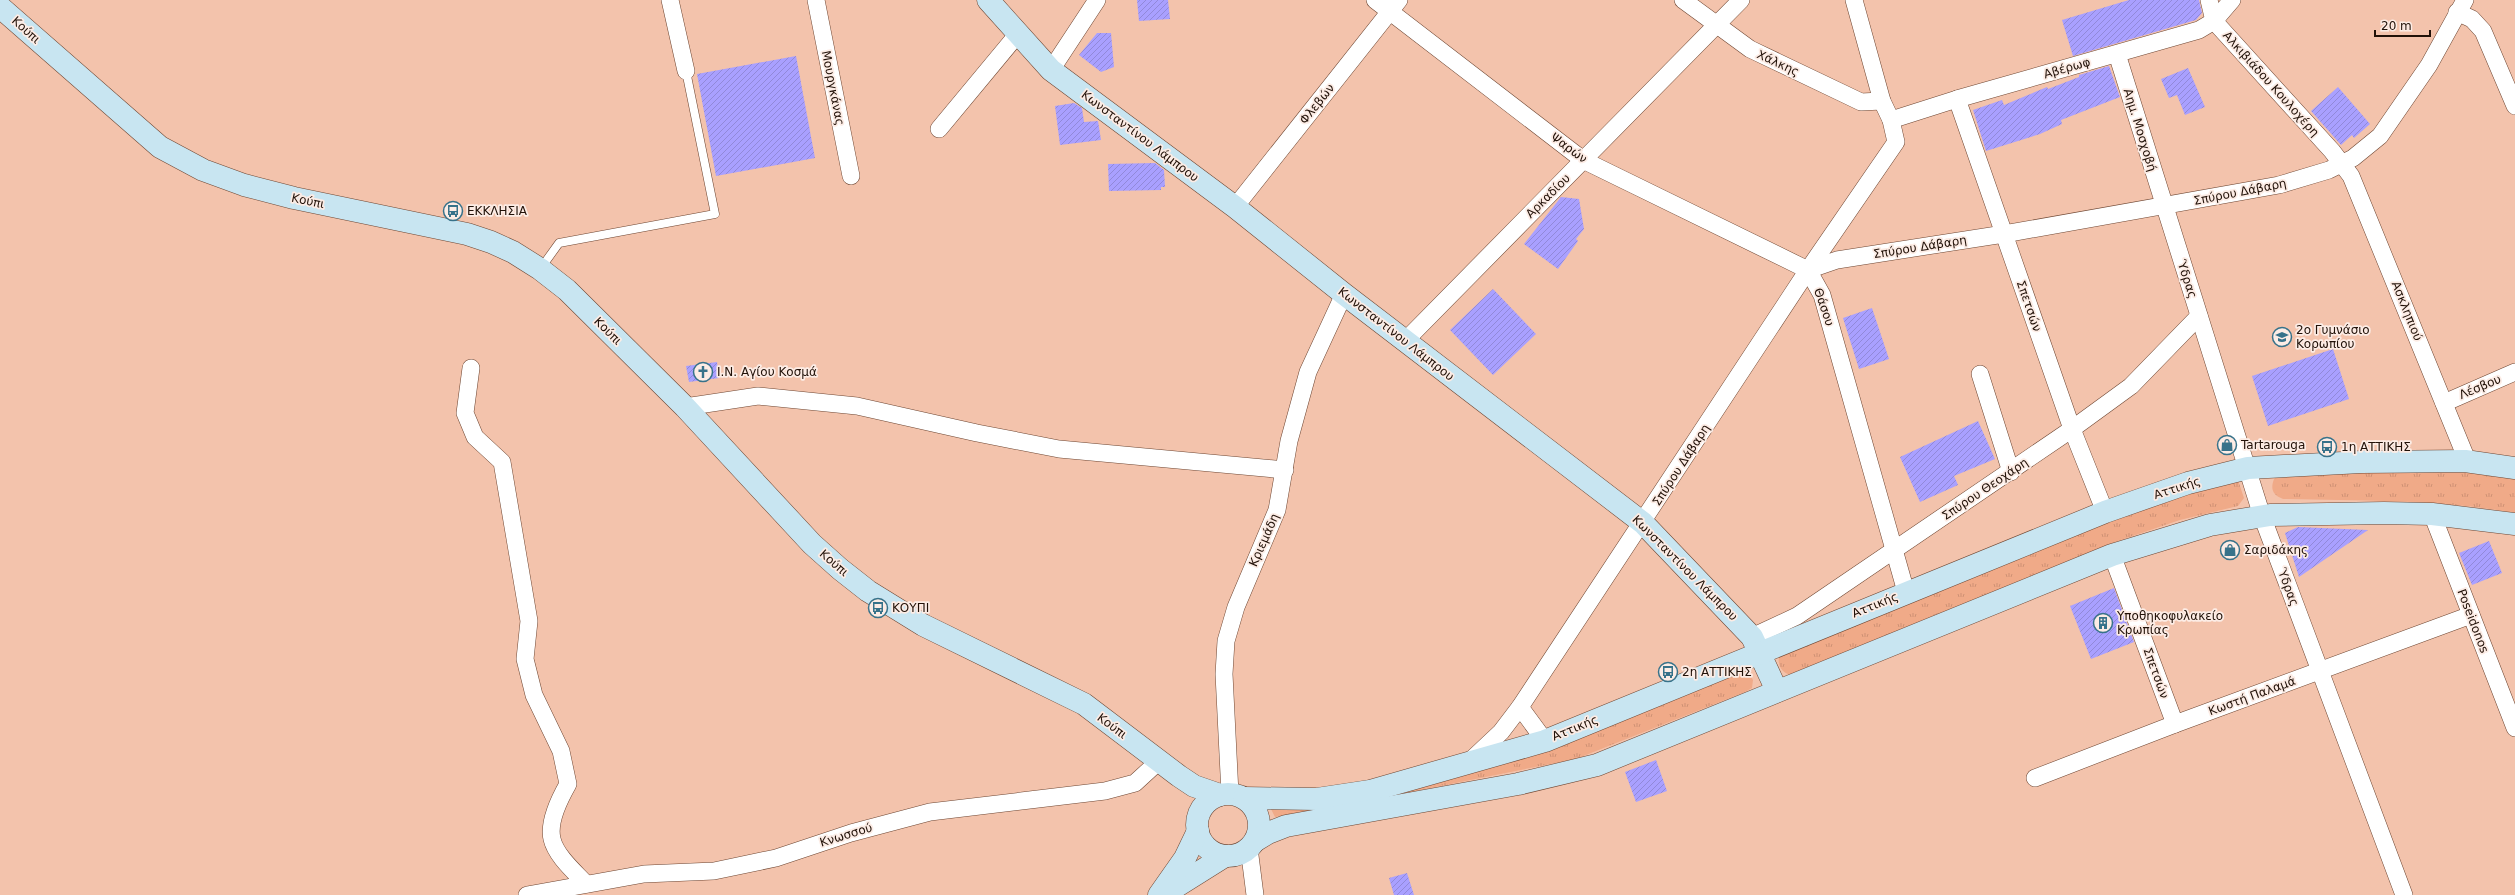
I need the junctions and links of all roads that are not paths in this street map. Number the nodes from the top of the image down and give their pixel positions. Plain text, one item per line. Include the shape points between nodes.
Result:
1 (816, 0) edge
2 (988, 0) edge
3 (1096, 0) edge
4 (1375, 0) edge
5 (1683, 0) edge
6 (1741, 0) edge
7 (1854, 0) edge
8 (2209, 0) edge
9 (2232, 0) edge
10 (674, 1) edge
11 (1395, 6) edge
12 (2461, 6) edge
13 (0, 7) edge
14 (2214, 21) junction
15 (1716, 25) junction
16 (1018, 35) junction
17 (2117, 54) junction
18 (1051, 70) junction
19 (686, 71) joint
20 (1957, 99) junction
21 (1882, 101) junction
22 (2515, 106) edge
23 (1891, 120) junction
24 (940, 129) dead end
25 (1583, 160) junction
26 (2342, 164) junction
27 (851, 176) dead end
28 (2163, 206) junction
29 (1235, 207) junction
30 (2004, 234) junction
31 (540, 269) junction
32 (1808, 270) junction
33 (1344, 294) junction
34 (2199, 316) junction
35 (1405, 341) junction
36 (471, 368) dead end
37 (2515, 372) edge
38 (1980, 374) dead end
39 (2444, 403) junction
40 (685, 407) junction
41 (2072, 429) junction
42 (2465, 461) junction
43 (2248, 468) junction
44 (2515, 468) edge
45 (1285, 470) junction
46 (2011, 472) junction
47 (2105, 512) junction
48 (2432, 514) junction
49 (2262, 516) junction
50 (1643, 522) junction
51 (2515, 524) edge
52 (1894, 551) junction
53 (2112, 555) junction
54 (1906, 592) junction
55 (2471, 615) junction
56 (1756, 644) junction
57 (2320, 671) junction
58 (1778, 691) junction
59 (1520, 707) junction
60 (2175, 724) junction
61 (2515, 728) edge
62 (1544, 741) junction
63 (1159, 761) junction
64 (1466, 765) junction
65 (2034, 778) dead end
66 (1231, 796) junction
67 (1198, 827) junction
68 (1252, 844) junction
69 (1225, 856) junction
70 (586, 884) junction
71 (527, 895) edge
72 (1158, 895) edge
73 (1164, 895) edge
74 (1255, 895) edge
75 (2404, 895) edge

1 - 27 street, Μουργκάνας
2 - 16 main road, Κωνσταντίνου Λάμπρου
3 - 18 street
4 - 11 street, Ψαρών
5 - 15 street, Χάλκης
6 - 15 street, Αρκαδίου
7 - 21 street
8 - 14 street, Αλκιβιάδου Κουλοχέρη
9 - 14 street, Αβέρωφ
10 - 19 street
11 - 25 street, Ψαρών
11 - 29 street, Φλεβών
12 - 22 street via 2483,31
12 - 26 street, Σπύρου Δάβαρη via 2429,65 2393,120 2371,145
13 - 31 main road, Κούπι via 160,147 203,170 244,186 467,234 491,242
14 - 17 street, Αβέρωφ via 2199,30
14 - 26 street, Αλκιβιάδου Κουλοχέρη
15 - 21 street, Χάλκης via 1750,50 1861,102
15 - 25 street, Αρκαδίου
16 - 18 main road, Κωνσταντίνου Λάμπρου
16 - 24 street
17 - 20 street, Αβέρωφ
17 - 28 street, Αημ. Μοσχοβή
18 - 29 main road, Κωνσταντίνου Λάμπρου
19 - 31 lane via 715,214 558,243
20 - 23 street, Αβέρωφ
20 - 30 street, Σπετσών
21 - 23 street
23 - 32 street via 1896,142
25 - 32 street, Ψαρών
25 - 35 street, Αρκαδίου
26 - 28 street, Σπύρου Δάβαρη via 2319,174 2279,185
26 - 39 street, Ασκληπιού via 2357,188
28 - 30 street, Σπύρου Δάβαρη
28 - 34 street, Ύδρας
29 - 33 main road, Κωνσταντίνου Λάμπρου
30 - 32 street, Σπύρου Δάβαρη via 1837,260
30 - 41 street, Σπετσών
31 - 40 main road, Κούπι via 567,290
32 - 50 street, Σπύρου Δάβαρη
32 - 52 street, Θάσου via 1822,295
33 - 35 main road, Κωνσταντίνου Λάμπρου
33 - 45 street, Κριεμάδη via 1308,372 1289,441
34 - 41 street, Σπύρου Θεοχάρη via 2131,386
34 - 43 street, Ύδρας
35 - 50 main road, Κωνσταντίνου Λάμπρου
36 - 70 street via 465,413 475,437 502,462 529,621 525,659 534,695 561,751 568,784 556,806 552,839 563,858
37 - 39 street, Λέσβου
38 - 46 street
39 - 42 street, Ασκληπιού via 2465,455
40 - 45 street via 758,396 857,406 1059,449
40 - 63 main road, Κούπι via 812,544 868,591 923,625 1084,704
41 - 46 street, Σπύρου Θεοχάρη
41 - 47 street, Σπετσών
42 - 43 main road, Αττικής via 2362,462
42 - 44 main road, Αττικής
43 - 47 main road, Αττικής via 2188,483
43 - 49 street, Ύδρας
45 - 66 street, Κριεμάδη via 1277,510 1236,606 1226,641 1224,674
46 - 52 street, Σπύρου Θεοχάρη
47 - 54 main road, Αττικής
48 - 49 main road
48 - 51 main road
48 - 55 street, Poseidonos
49 - 53 main road via 2210,525
49 - 57 street, Ύδρας
50 - 56 main road, Κωνσταντίνου Λάμπρου
50 - 59 street, Σπύρου Δάβαρη
52 - 54 street, Θάσου
52 - 56 street, Σπύρου Θεοχάρη
53 - 58 main road
53 - 60 street, Σπετσών
54 - 56 main road, Αττικής
55 - 57 street, Κωστή Παλαμά
55 - 61 street, Poseidonos
56 - 58 main road, Κωνσταντίνου Λάμπρου
56 - 62 main road, Αττικής
57 - 60 street, Κωστή Παλαμά
57 - 75 street, Ύδρας
58 - 68 main road via 1597,765 1518,784 1286,826 1268,832
59 - 62 street
59 - 64 street, Σπύρου Δάβαρη via 1501,732
60 - 65 street, Κωστή Παλαμά
62 - 64 main road, Αττικής
63 - 66 main road via 1194,786
63 - 67 main road via 1185,793
63 - 70 street, Κνωσσού via 1135,783 1105,790 930,812 851,833 776,858 714,871 644,874
64 - 66 main road, Αττικής via 1370,791 1325,798
66 - 67 main road via 1205,805
66 - 68 main road via 1251,804 1259,817 1260,826
67 - 69 main road via 1208,848
67 - 72 main road via 1185,858
68 - 69 main road via 1238,854
68 - 74 street
69 - 73 main road
70 - 71 street, Κνωσσού

